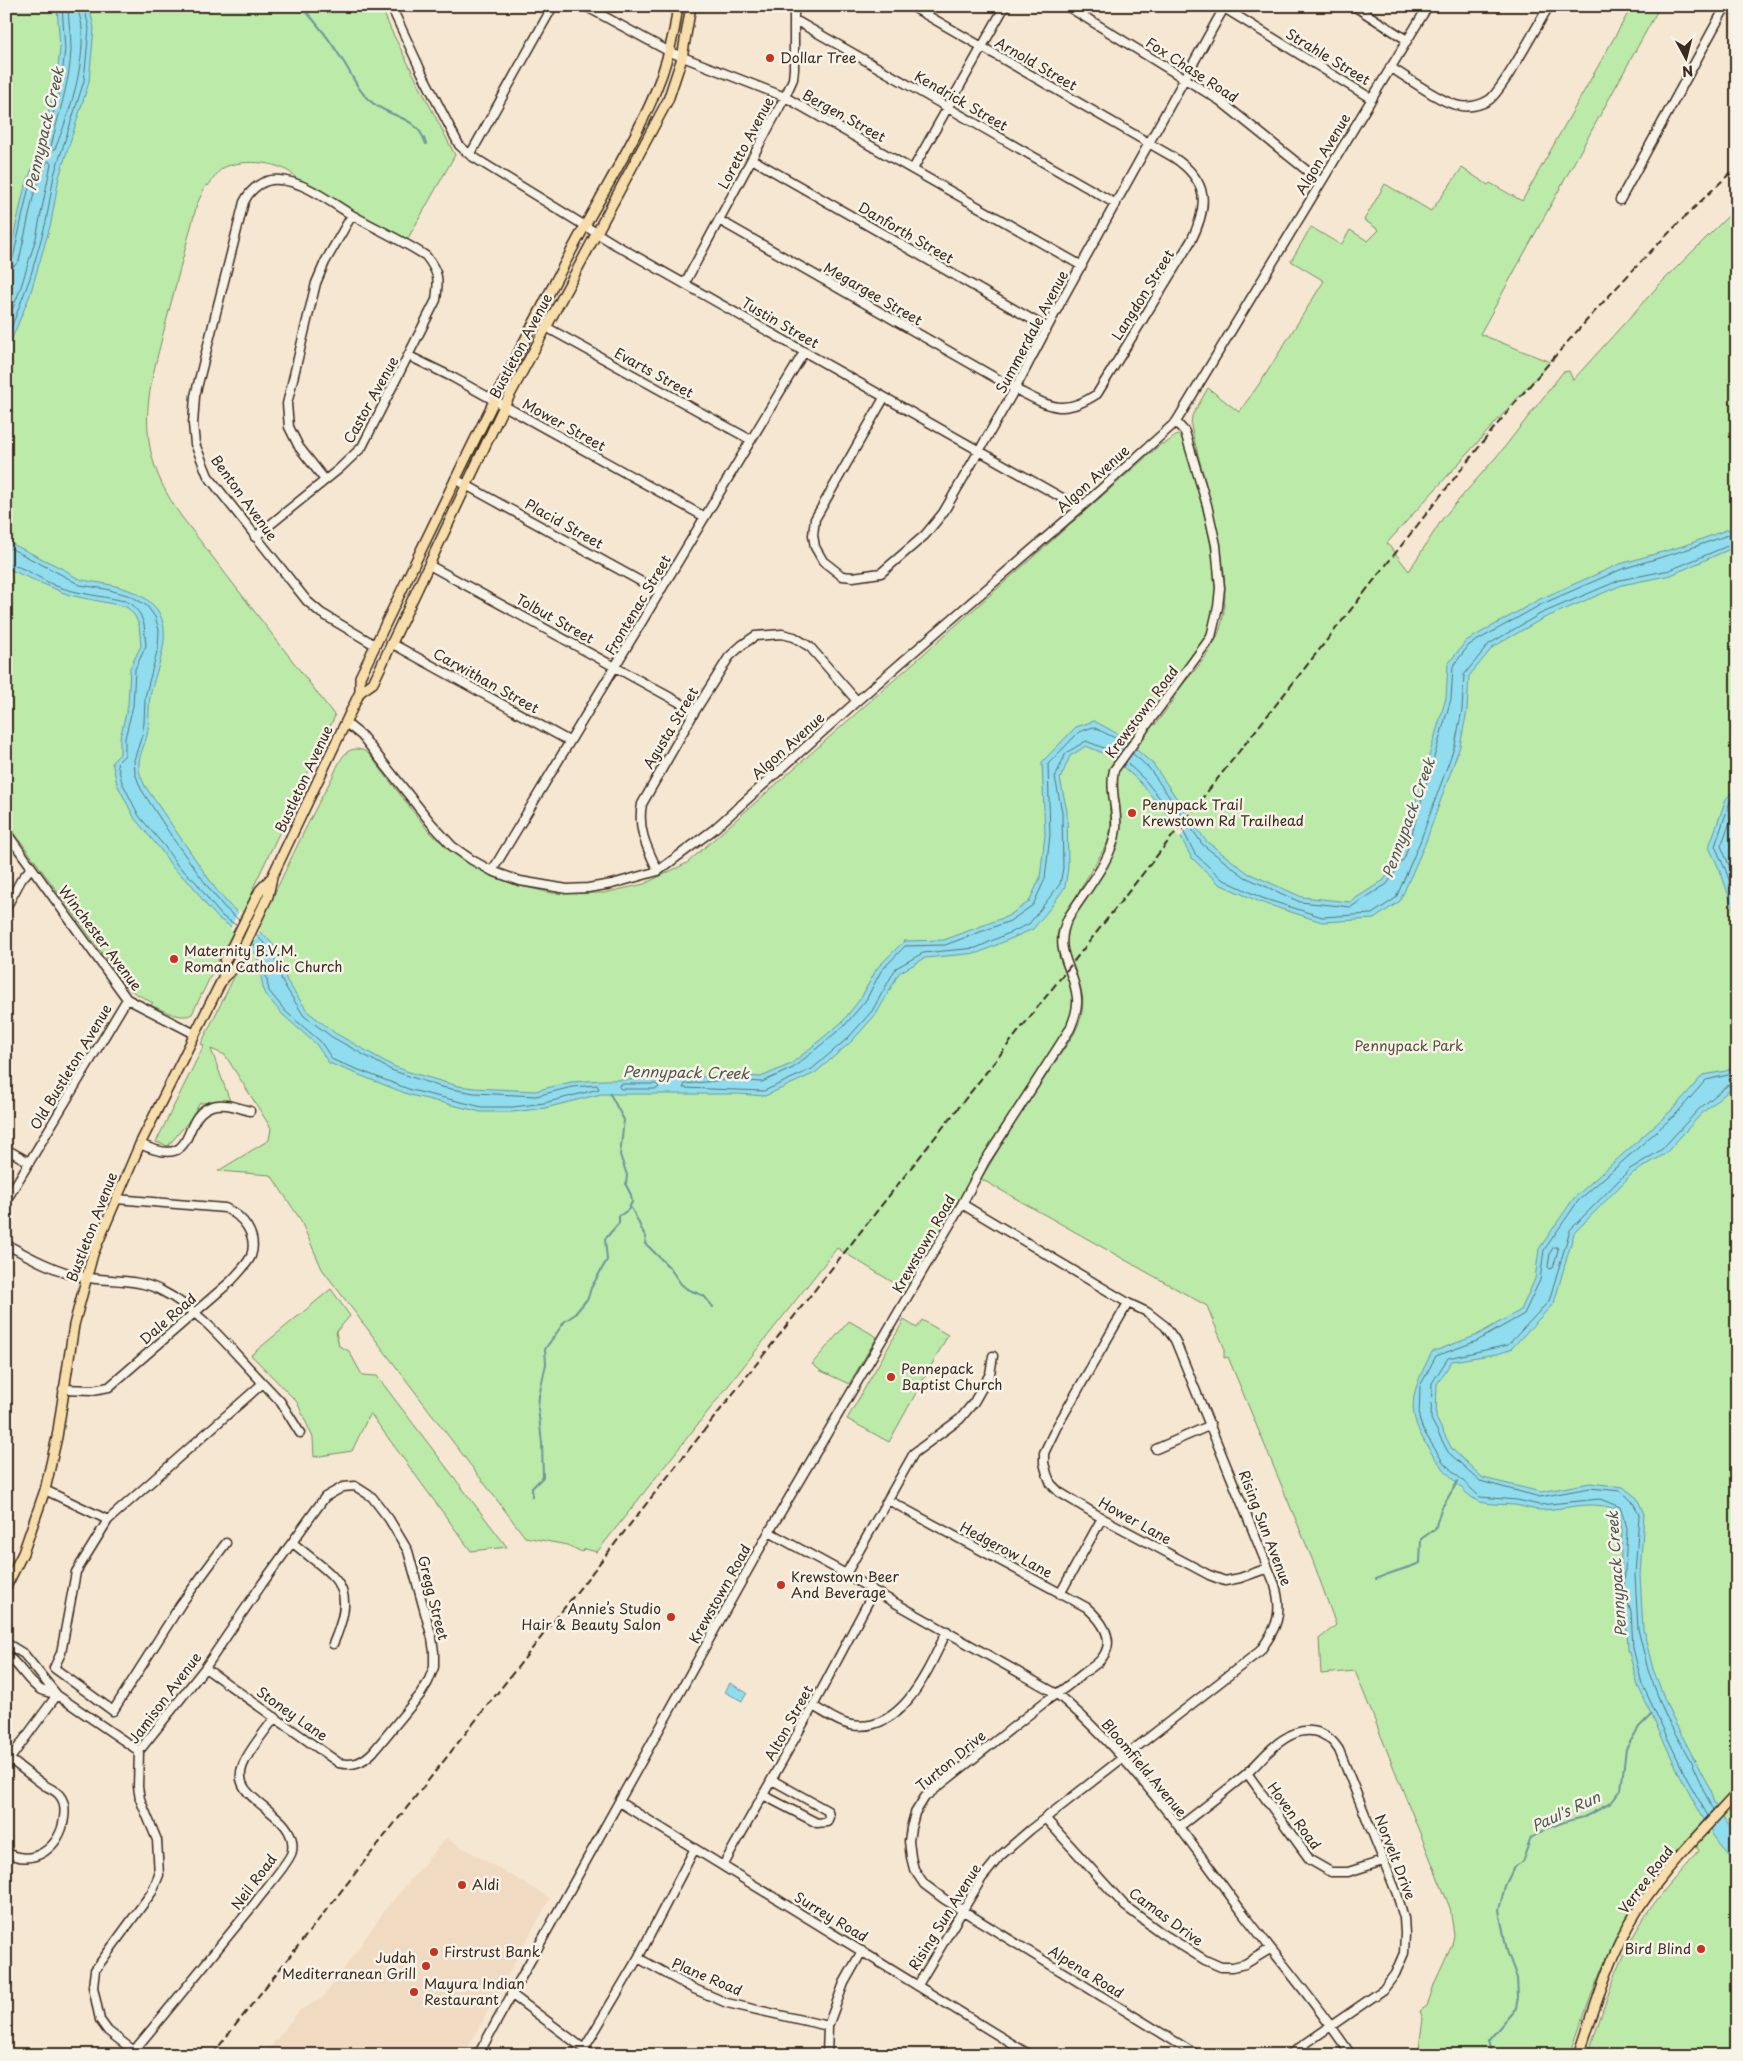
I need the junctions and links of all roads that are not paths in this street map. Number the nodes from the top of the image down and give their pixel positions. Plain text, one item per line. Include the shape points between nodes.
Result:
1 (391, 6) edge
2 (553, 6) edge
3 (585, 6) edge
4 (678, 6) edge
5 (692, 6) edge
6 (794, 6) edge
7 (911, 6) edge
8 (1005, 6) edge
9 (1067, 6) edge
10 (1354, 6) edge
11 (1428, 6) edge
12 (1549, 6) edge
13 (1728, 6) edge
14 (1223, 7) edge
15 (795, 20) junction
16 (1407, 40) junction
17 (982, 47) junction
18 (670, 52) junction
19 (682, 58) junction
20 (1390, 67) junction
21 (1185, 79) junction
22 (785, 97) junction
23 (1372, 99) junction
24 (948, 108) junction
25 (1149, 144) junction
26 (470, 156) junction
27 (752, 159) junction
28 (913, 169) junction
29 (1321, 182) junction
30 (1620, 200) dead end
31 (1116, 204) junction
32 (352, 215) junction
33 (719, 220) junction
34 (585, 225) junction
35 (598, 234) junction
36 (1082, 266) junction
37 (685, 283) junction
38 (546, 327) junction
39 (1047, 328) junction
40 (804, 352) junction
41 (409, 356) junction
42 (1015, 390) junction
43 (884, 398) junction
44 (493, 400) junction
45 (504, 406) junction
46 (1176, 422) junction
47 (751, 440) junction
48 (980, 452) junction
49 (455, 479) junction
50 (324, 480) junction
51 (466, 485) junction
52 (1080, 508) junction
53 (705, 517) junction
54 (255, 537) junction
55 (429, 564) junction
56 (660, 592) junction
57 (391, 643) junction
58 (376, 645) junction
59 (615, 666) junction
60 (360, 692) junction
61 (857, 700) junction
62 (695, 711) junction
63 (346, 723) junction
64 (569, 741) junction
65 (6, 832) edge
66 (32, 868) junction
67 (492, 870) junction
68 (658, 871) junction
69 (272, 877) junction
70 (6, 908) edge
71 (223, 978) junction
72 (127, 999) junction
73 (195, 1034) junction
74 (250, 1111) dead end
75 (140, 1144) junction
76 (6, 1149) edge
77 (29, 1162) junction
78 (116, 1199) junction
79 (6, 1201) edge
80 (962, 1204) junction
81 (6, 1244) edge
82 (85, 1277) junction
83 (1128, 1303) junction
84 (196, 1312) junction
85 (993, 1356) dead end
86 (263, 1383) junction
87 (63, 1389) junction
88 (1211, 1425) junction
89 (300, 1434) dead end
90 (1156, 1449) dead end
91 (343, 1486) joint
92 (45, 1490) junction
93 (888, 1500) junction
94 (1102, 1518) junction
95 (108, 1520) junction
96 (769, 1532) junction
97 (226, 1543) dead end
98 (293, 1543) junction
99 (1268, 1568) junction
100 (846, 1574) junction
101 (6, 1587) edge
102 (874, 1591) junction
103 (1060, 1594) junction
104 (1105, 1630) joint
105 (947, 1631) junction
106 (6, 1642) edge
107 (333, 1644) dead end
108 (6, 1655) edge
109 (205, 1668) junction
110 (1057, 1694) junction
111 (57, 1695) junction
112 (813, 1706) junction
113 (275, 1717) junction
114 (139, 1751) junction
115 (368, 1757) joint
116 (1123, 1757) junction
117 (8, 1762) edge
118 (1247, 1773) junction
119 (772, 1780) junction
120 (1737, 1793) edge
121 (763, 1795) junction
122 (619, 1802) junction
123 (1045, 1818) junction
124 (1179, 1827) junction
125 (694, 1850) junction
126 (6, 1852) edge
127 (1383, 1861) junction
128 (723, 1866) junction
129 (962, 1910) junction
130 (1270, 1949) junction
131 (862, 1951) junction
132 (638, 1958) junction
133 (918, 1984) junction
134 (511, 1994) junction
135 (828, 2026) junction
136 (1332, 2027) junction
137 (584, 2049) junction
138 (132, 2053) edge
139 (1194, 2054) edge
140 (478, 2055) edge
141 (592, 2055) edge
142 (827, 2055) edge
143 (1030, 2055) edge
144 (1289, 2055) edge
145 (1351, 2055) edge
146 (1579, 2055) edge

1 - 26 street via 459,145
2 - 26 street
3 - 18 street, Bergen Street
4 - 18 main road, Bustleton Avenue
5 - 19 main road, Bustleton Avenue
6 - 15 street, Loretto Avenue
7 - 17 street, Arnold Street
8 - 17 street
9 - 21 street, Fox Chase Road
10 - 16 street
11 - 16 street, Algon Avenue
12 - 20 street via 1491,99 1478,105 1467,107 1449,103
13 - 30 street
14 - 21 street, Summerdale Avenue
14 - 23 street, Strahle Street
15 - 22 street, Loretto Avenue via 793,79
15 - 24 street, Kendrick Street
16 - 20 street, Algon Avenue
17 - 24 street
17 - 25 street, Arnold Street
18 - 19 street, Bergen Street
18 - 34 main road, Bustleton Avenue via 647,113
19 - 22 street, Bergen Street
19 - 35 main road, Bustleton Avenue via 668,100
20 - 23 street, Algon Avenue
21 - 25 street, Summerdale Avenue
21 - 29 street, Fox Chase Road via 1219,100
22 - 27 street, Loretto Avenue
22 - 28 street, Bergen Street
23 - 29 street, Algon Avenue
24 - 28 street
24 - 31 street, Kendrick Street
25 - 31 street, Summerdale Avenue
25 - 42 street, Langdon Street via 1185,165 1203,192 1203,210 1191,241 1097,394 1085,402 1059,408
26 - 34 street, Tustin Street
27 - 33 street, Loretto Avenue
27 - 39 street, Danforth Street
28 - 36 street, Bergen Street
29 - 46 street, Algon Avenue
31 - 36 street, Summerdale Avenue
32 - 41 street, Castor Avenue via 417,250 437,271 436,300
32 - 50 street via 316,283 287,404 289,427 299,447
32 - 54 street, Benton Avenue via 304,187 280,179 265,182 249,193 243,205 195,396 193,424 195,444 208,476
33 - 37 street, Loretto Avenue
33 - 42 street, Megargee Street
34 - 35 street, Tustin Street
34 - 44 main road, Bustleton Avenue
35 - 37 street, Tustin Street
35 - 38 main road, Bustleton Avenue
36 - 39 street, Summerdale Avenue
37 - 40 street, Tustin Street
38 - 45 main road, Bustleton Avenue
38 - 47 street, Evarts Street
39 - 42 street, Summerdale Avenue
40 - 43 street, Tustin Street
40 - 47 street, Frontenac Street
41 - 44 street, Mower Street
41 - 50 street, Castor Avenue via 362,447
42 - 48 street, Summerdale Avenue
43 - 48 street, Tustin Street
43 - 48 street, Summerdale Avenue via 816,519 815,547 823,561 842,576 881,573 925,535 943,513
44 - 45 street, Mower Street
44 - 49 main road, Bustleton Avenue
45 - 51 main road, Bustleton Avenue
45 - 53 street, Mower Street
46 - 52 street, Algon Avenue
46 - 80 street, Krewstown Road via 1185,432 1216,545 1220,588 1214,627 1211,637 1116,766 1113,783 1116,823 1111,848 1068,918 1062,934 1065,959 1077,998 1077,1013
47 - 53 street, Frontenac Street
48 - 52 street, Tustin Street
49 - 51 street, Placid Street
49 - 58 main road, Bustleton Avenue
50 - 54 street, Castor Avenue
51 - 55 main road, Bustleton Avenue
51 - 56 street, Placid Street
52 - 61 street, Algon Avenue
53 - 56 street, Frontenac Street
54 - 58 street, Benton Avenue via 307,602 321,614
55 - 57 main road, Bustleton Avenue
55 - 59 street, Tolbut Street
56 - 59 street, Frontenac Street
57 - 60 main road, Bustleton Avenue via 373,683
57 - 64 street, Carwithan Street
58 - 60 main road, Bustleton Avenue via 360,677
59 - 62 street, Tolbut Street
59 - 64 street, Frontenac Street
60 - 63 main road, Bustleton Avenue
61 - 62 street, Agusta Street via 810,647 782,634 755,636 742,645 730,657
61 - 68 street, Algon Avenue via 713,830
62 - 68 street, Agusta Street via 642,804 640,816 644,840
63 - 67 street via 362,736 452,846
63 - 69 main road, Bustleton Avenue
64 - 67 street, Frontenac Street
65 - 66 street, Winchester Avenue
66 - 70 street via 21,880
66 - 72 street, Winchester Avenue
67 - 68 street via 520,881 568,888 612,884
69 - 71 main road, Bustleton Avenue via 260,890 226,961
69 - 71 main road, Bustleton Avenue via 268,896 234,968
71 - 73 main road, Bustleton Avenue
72 - 73 street, Winchester Avenue
72 - 77 street, Old Bustleton Avenue
73 - 75 main road, Bustleton Avenue
74 - 75 street via 223,1105 207,1108 198,1117 185,1142 173,1151 159,1152
75 - 78 main road, Bustleton Avenue
76 - 77 street
77 - 79 street, Old Bustleton Avenue
78 - 82 main road, Bustleton Avenue
78 - 84 street, Dale Road via 225,1208 233,1211 248,1226 251,1256 243,1269
80 - 83 street, Rising Sun Avenue
80 - 96 street, Krewstown Road
81 - 82 street via 48,1266
82 - 84 street via 142,1284 160,1290
82 - 87 main road, Bustleton Avenue
83 - 88 street, Rising Sun Avenue via 1147,1312 1176,1340
83 - 94 street, Hower Lane via 1044,1453 1051,1484
84 - 86 street
84 - 87 street, Dale Road via 109,1387
85 - 93 street via 990,1374 974,1402 960,1418 914,1452
86 - 89 street via 280,1401
86 - 95 street
87 - 92 main road, Bustleton Avenue via 57,1437
88 - 90 street
88 - 99 street, Rising Sun Avenue
91 - 98 street, Jamison Avenue via 325,1497
91 - 115 street, Gregg Street via 355,1486 372,1497 408,1551 434,1652 434,1667 420,1695
92 - 95 street
92 - 101 main road, Bustleton Avenue via 23,1554
93 - 100 street
93 - 103 street, Hedgerow Lane
94 - 99 street, Hower Lane via 1225,1581
94 - 103 street
95 - 97 street via 76,1572 62,1653 54,1668 113,1711 181,1604
96 - 100 street, Bloomfield Avenue
96 - 122 street, Krewstown Road
98 - 107 street via 331,1575 344,1594 344,1614
98 - 109 street, Jamison Avenue
99 - 116 street, Rising Sun Avenue via 1280,1603 1272,1635 1260,1651
100 - 102 street, Bloomfield Avenue
102 - 105 street, Bloomfield Avenue
102 - 112 street, Alton Street
103 - 104 street, Hedgerow Lane via 1086,1607
104 - 110 street, Turton Drive via 1107,1638 1103,1658
105 - 110 street, Bloomfield Avenue
105 - 112 street via 919,1686 906,1703 882,1722 867,1726 849,1725
106 - 111 street via 24,1654
108 - 111 street via 36,1686
109 - 113 street, Stoney Lane
109 - 114 street, Jamison Avenue
110 - 116 street, Bloomfield Avenue
110 - 129 street, Turton Drive via 925,1797 914,1812 909,1841 914,1869 924,1884
111 - 114 street
111 - 117 street
112 - 119 street, Alton Street
113 - 115 street, Stoney Lane via 339,1763 351,1765
113 - 138 street, Neil Road via 242,1766 242,1779 249,1795 287,1828 292,1852 268,1887
114 - 138 street, Jamison Avenue via 138,1787 157,1840 159,1875 152,1892 95,1970 93,1987 100,2020
116 - 123 street, Rising Sun Avenue
116 - 124 street, Bloomfield Avenue
117 - 126 street via 60,1796 65,1808 63,1829 46,1852 28,1859
118 - 124 street
118 - 127 street, Hoven Road via 1310,1860 1331,1872 1348,1872
118 - 127 street, Norvelt Drive via 1284,1739 1316,1730 1326,1735 1340,1750
119 - 121 street, Alton Street
119 - 121 street via 823,1807 829,1814 827,1822 817,1823
120 - 146 main road, Verree Road via 1664,1874 1629,1925 1607,1973
121 - 128 street, Alton Street
122 - 125 street, Surrey Road
122 - 134 street, Krewstown Road
123 - 129 street, Rising Sun Avenue via 1000,1856
123 - 130 street, Camas Drive via 1125,1906 1204,1960 1221,1967 1233,1967 1245,1964
124 - 130 street, Bloomfield Avenue
125 - 128 street, Surrey Road
125 - 132 street
127 - 136 street, Norvelt Drive via 1404,1918 1404,1953 1395,1974 1383,1990
128 - 131 street, Surrey Road
129 - 133 street, Rising Sun Avenue
129 - 139 street, Alpena Road
130 - 136 street, Bloomfield Avenue
131 - 133 street, Surrey Road
131 - 135 street via 844,1983
132 - 135 street, Plane Road via 727,2003
132 - 137 street
133 - 143 street, Surrey Road
134 - 137 street
134 - 140 street, Krewstown Road
135 - 142 street
136 - 144 street
136 - 145 street, Bloomfield Avenue
137 - 141 street

